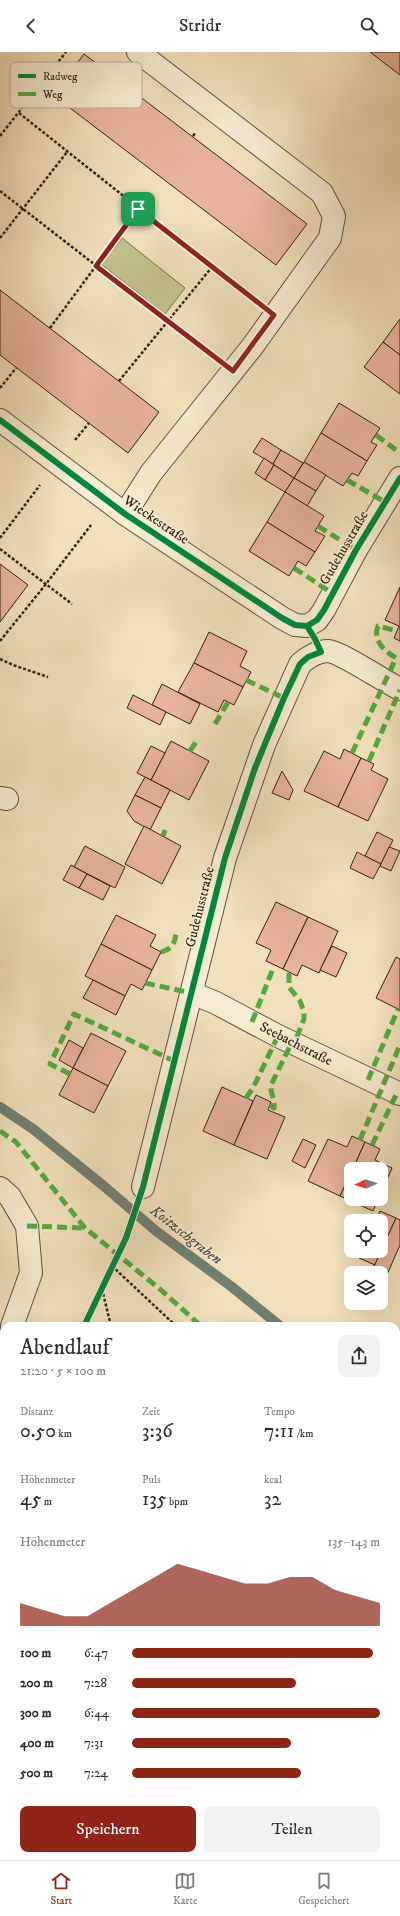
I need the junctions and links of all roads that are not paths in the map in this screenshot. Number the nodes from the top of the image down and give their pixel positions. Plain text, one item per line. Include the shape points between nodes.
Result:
1 (138, 52) edge
2 (0, 420) edge
3 (400, 478) edge
4 (116, 508) junction
5 (306, 626) joint
6 (400, 689) edge
7 (192, 993) junction
8 (400, 1094) edge
9 (143, 1187) dead end
10 (0, 1188) edge
11 (13, 1322) edge

1 - 4 street via 322,193 334,216 330,238 233,371 151,473
2 - 4 street, Wieckestraße
3 - 5 street, Gudehusstraße via 356,550 324,610 317,620
4 - 5 street, Wieckestraße via 282,618 295,625
6 - 7 street, Gudehusstraße via 336,652 321,652 308,657 300,664 255,768 225,858
7 - 8 street, Seebachstraße
7 - 9 street, Gudehusstraße
10 - 11 street via 10,1197 27,1226 31,1273

